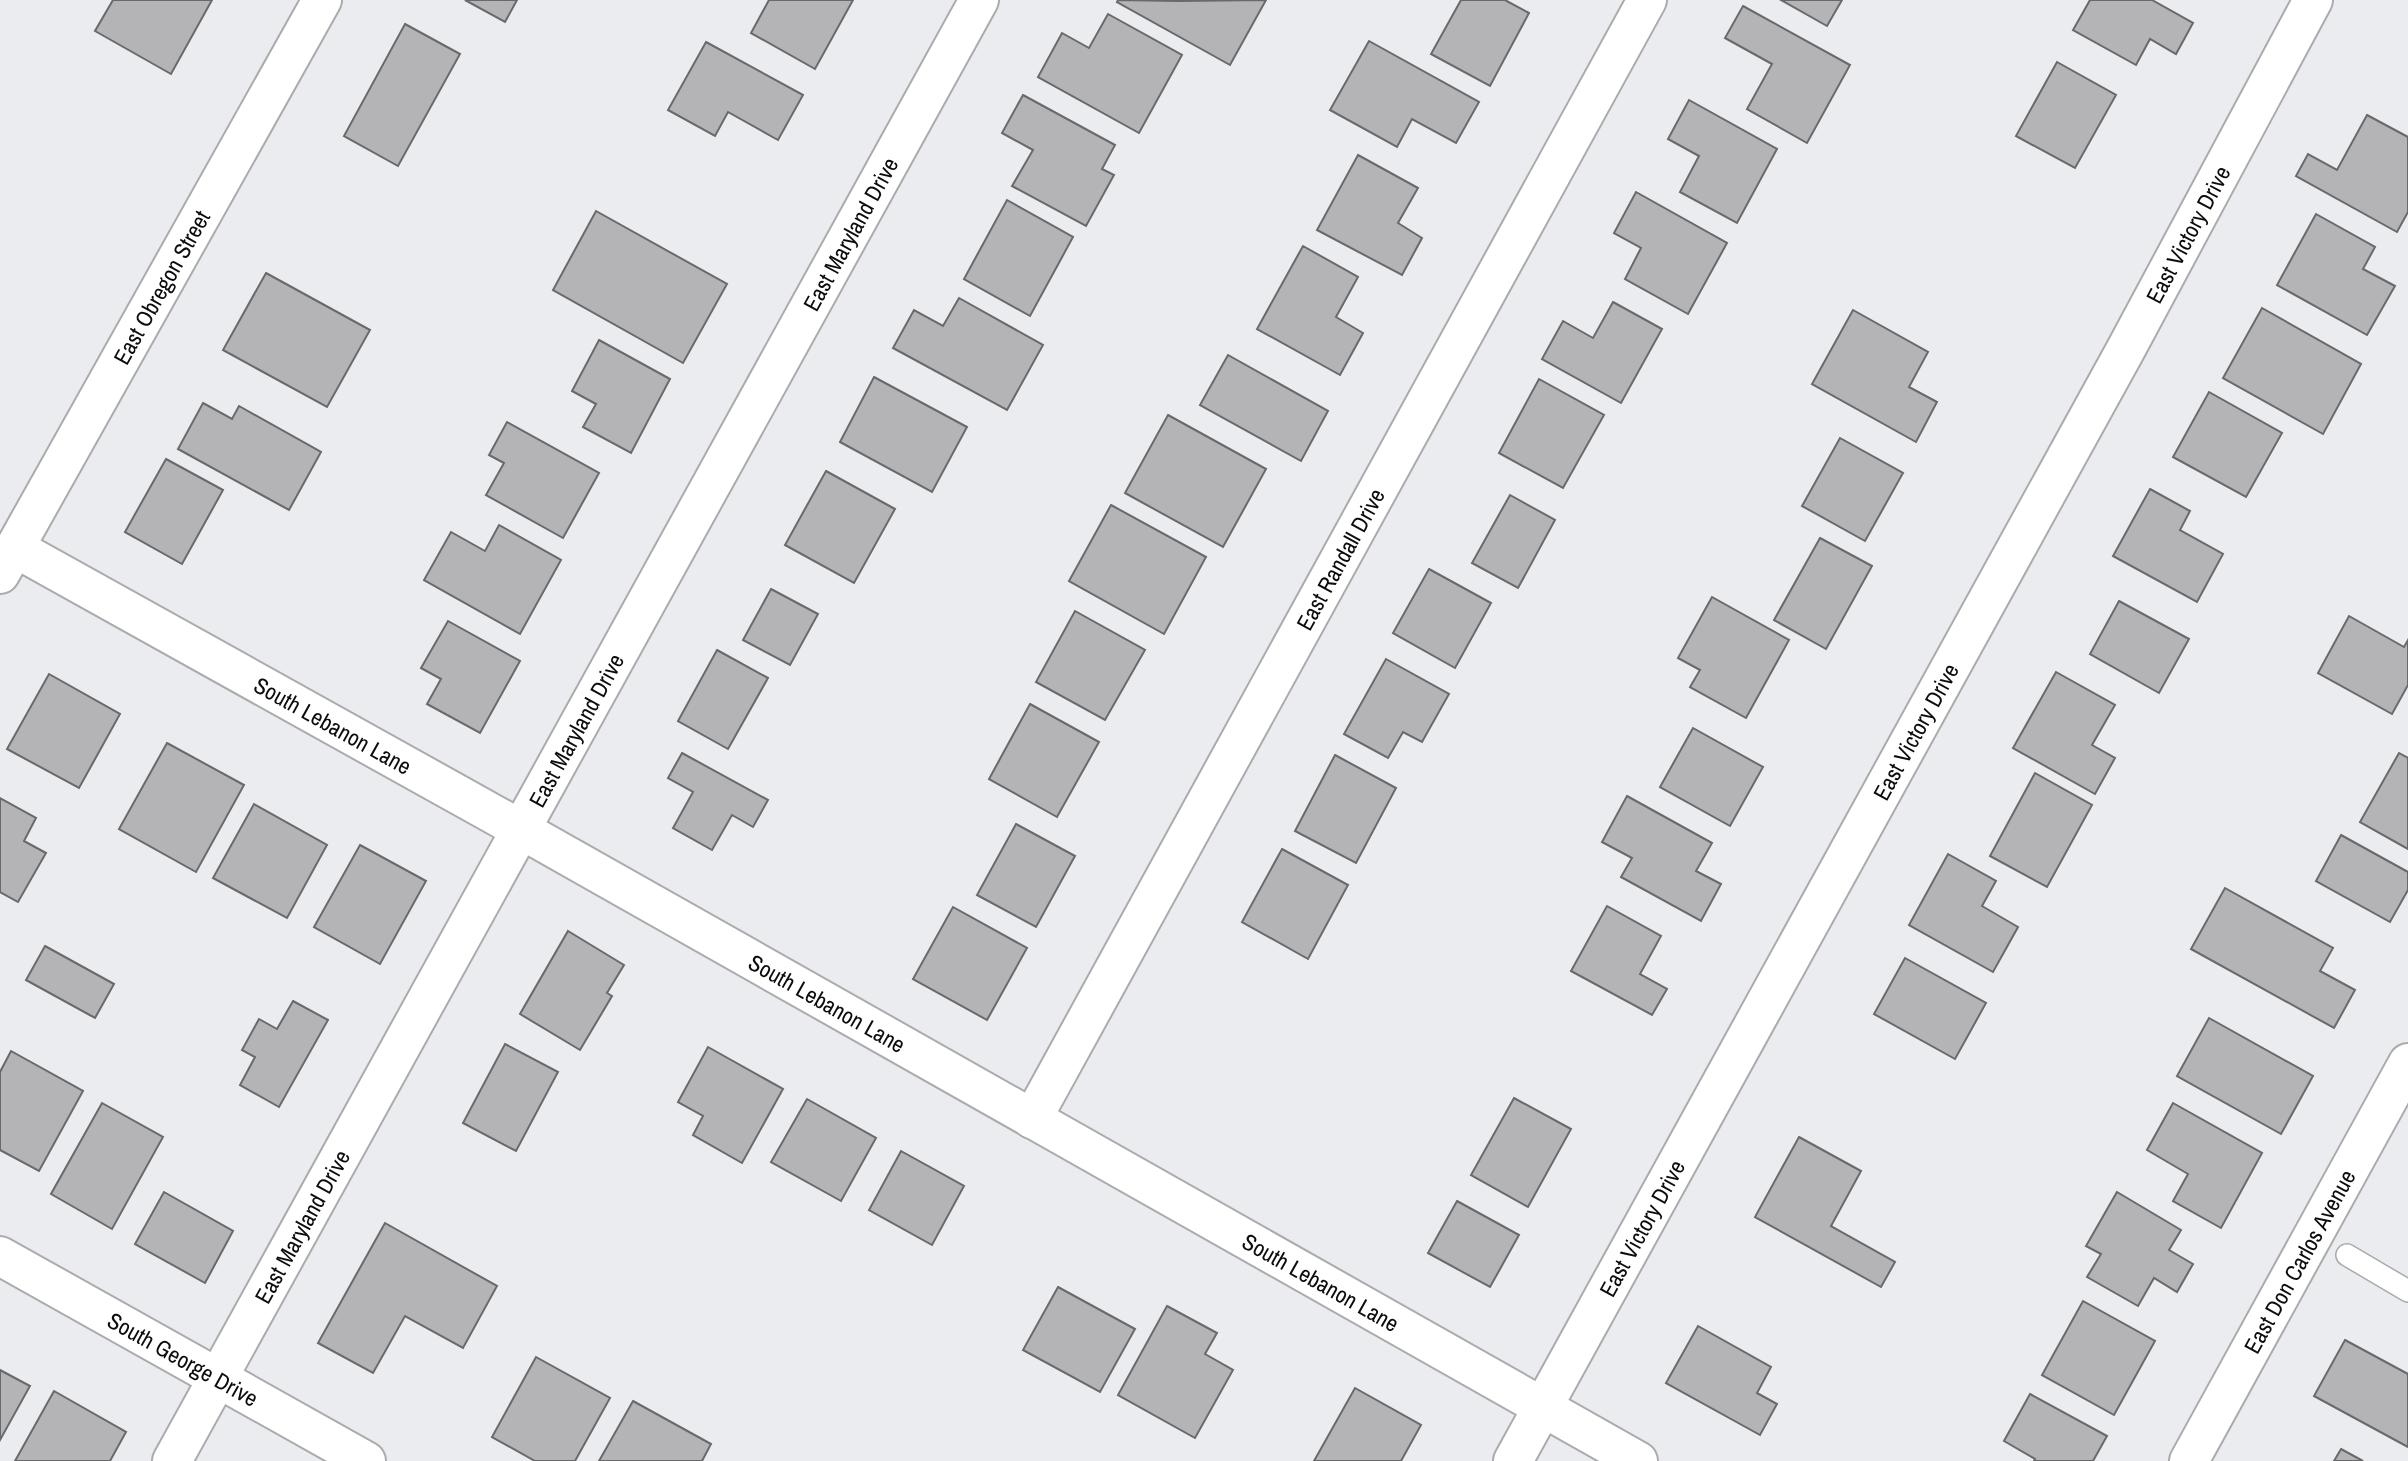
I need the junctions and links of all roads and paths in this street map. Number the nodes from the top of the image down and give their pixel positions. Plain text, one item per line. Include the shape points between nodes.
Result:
1 (322, 0) edge
2 (979, 0) edge
3 (1647, 0) edge
4 (2314, 0) edge
5 (7, 561) edge
6 (520, 829) junction
7 (2408, 1063) edge
8 (1032, 1119) junction
9 (2347, 1255) dead end
10 (0, 1256) edge
11 (2408, 1291) edge
12 (218, 1378) junction
13 (1543, 1406) junction
14 (344, 1456) edge
15 (172, 1461) edge
16 (1513, 1461) edge
17 (1638, 1461) edge
18 (2189, 1461) edge

1 - 5 street, East Obregon Street
2 - 6 street, East Maryland Drive
3 - 8 street, East Randall Drive
4 - 13 street, East Victory Drive
5 - 6 street, South Lebanon Lane
6 - 8 street, South Lebanon Lane
6 - 12 street, East Maryland Drive
7 - 18 street, East Don Carlos Avenue
8 - 13 street, South Lebanon Lane
9 - 11 lane
10 - 12 street, South George Drive
12 - 14 street, South George Drive
12 - 15 street, East Maryland Drive
13 - 16 street, East Victory Drive
13 - 17 street, South Lebanon Lane

